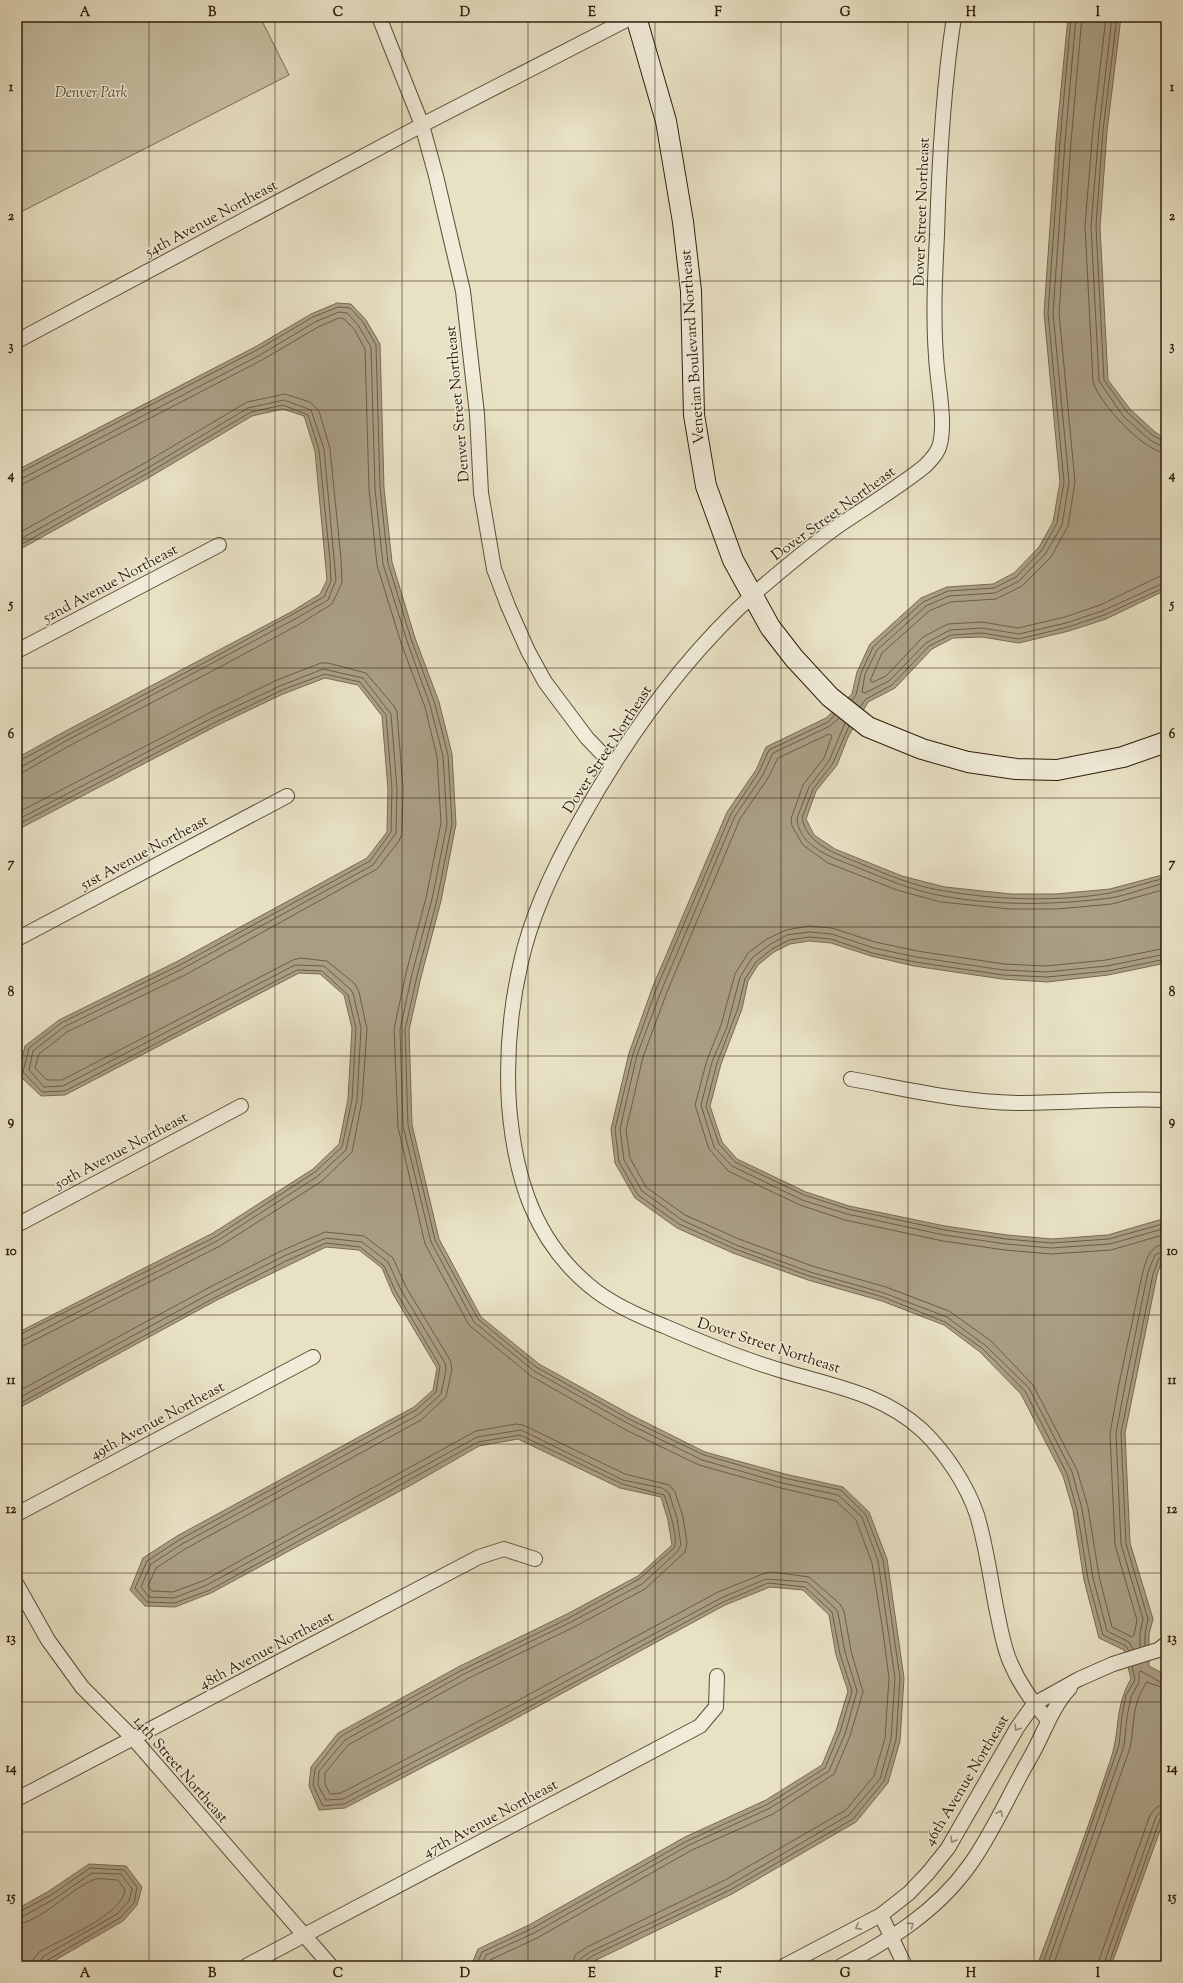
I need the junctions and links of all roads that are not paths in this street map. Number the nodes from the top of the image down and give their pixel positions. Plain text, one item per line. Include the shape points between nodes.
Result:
1 (378, 17) edge
2 (632, 17) edge
3 (636, 17) edge
4 (954, 17) edge
5 (422, 126) junction
6 (17, 341) edge
7 (219, 545) dead end
8 (752, 597) junction
9 (17, 651) edge
10 (1166, 742) edge
11 (613, 765) junction
12 (287, 796) dead end
13 (17, 939) edge
14 (851, 1079) dead end
15 (1166, 1100) edge
16 (242, 1106) dead end
17 (17, 1225) edge
18 (313, 1357) dead end
19 (17, 1514) edge
20 (535, 1559) dead end
21 (17, 1585) edge
22 (1163, 1648) edge
23 (718, 1676) dead end
24 (1079, 1679) junction
25 (1034, 1704) junction
26 (1048, 1720) junction
27 (133, 1738) junction
28 (17, 1799) edge
29 (881, 1915) junction
30 (304, 1936) junction
31 (891, 1939) junction
32 (246, 1966) edge
33 (331, 1966) edge
34 (784, 1966) edge
35 (842, 1966) edge
36 (905, 1966) edge

1 - 5 street, Denver Street Northeast
2 - 5 street, 54th Avenue Northeast
3 - 8 street, Venetian Boulevard Northeast via 666,121 683,222 691,291 694,415 699,453 716,516 733,560
4 - 8 street, Dover Street Northeast via 944,98 938,184 935,278 940,444 925,466 837,527 790,563
5 - 6 street, 54th Avenue Northeast
5 - 11 street, Denver Street Northeast via 463,291 477,414 481,493 494,569 528,651 545,682 587,738
7 - 9 street, 52nd Avenue Northeast
8 - 10 street, Venetian Boulevard Northeast via 770,627 794,658 830,697 868,727 922,749 968,762 1016,769 1057,770 1123,757
8 - 11 street, Dover Street Northeast via 724,623 669,685
11 - 25 street, Dover Street Northeast via 567,844 546,887 521,962 508,1043 507,1078 513,1144 532,1211 562,1258 597,1292 616,1304 715,1349 853,1390 878,1400 925,1433 957,1475 977,1514 1009,1661
12 - 13 street, 51st Avenue Northeast
14 - 15 street via 947,1098 986,1101 1017,1103
16 - 17 street, 50th Avenue Northeast
18 - 19 street, 49th Avenue Northeast
20 - 27 street, 48th Avenue Northeast via 504,1549 479,1557
21 - 27 street, 14th Street Northeast via 48,1640 82,1687
22 - 24 street, 46th Avenue Northeast via 1113,1664
23 - 30 street, 47th Avenue Northeast via 716,1707 700,1726
24 - 25 street, 46th Avenue Northeast
24 - 26 street, 46th Avenue Northeast via 1057,1702
25 - 26 street, Dover Street Northeast
25 -> 29 street, 46th Avenue Northeast via 1017,1728 948,1848 909,1893
31 -> 26 street, 46th Avenue Northeast via 916,1921 969,1867 988,1837
27 - 28 street, 48th Avenue Northeast
27 - 30 street, 14th Street Northeast
29 - 31 street
29 -> 34 street, 46th Avenue Northeast
30 - 32 street, 47th Avenue Northeast
30 - 33 street, 14th Street Northeast
31 - 35 street, 46th Avenue Northeast
31 - 36 street

